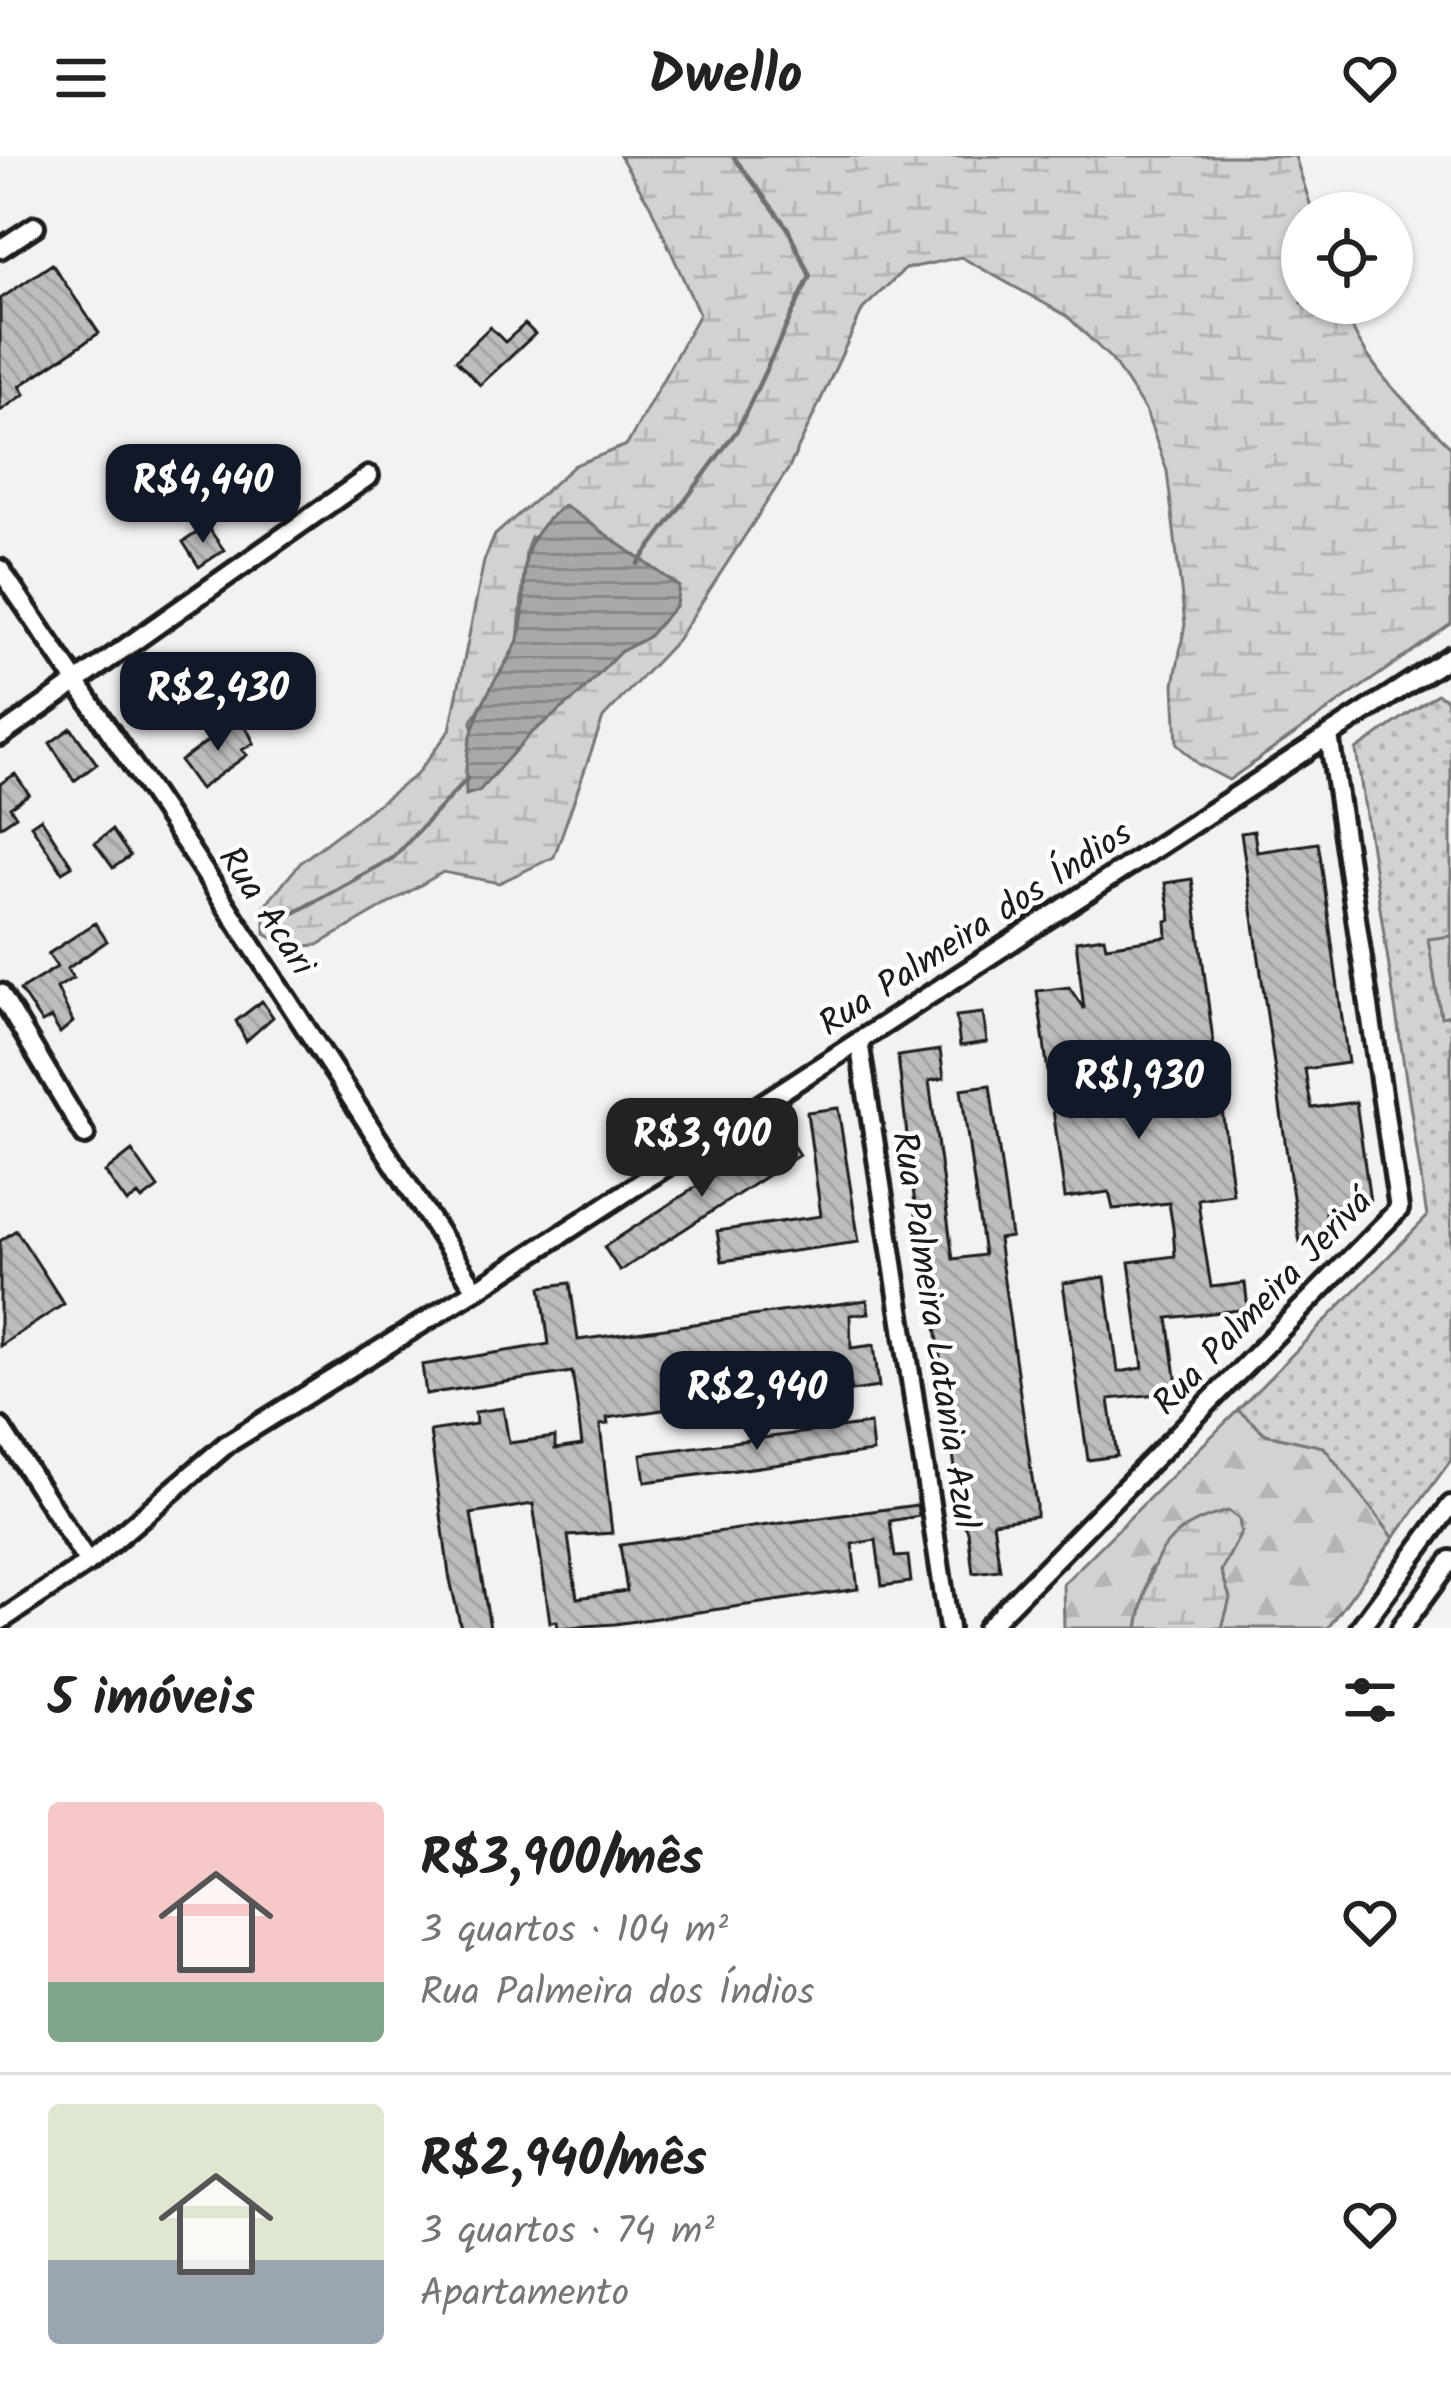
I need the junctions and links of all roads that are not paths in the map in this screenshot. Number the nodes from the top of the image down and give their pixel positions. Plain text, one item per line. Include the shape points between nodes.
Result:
1 (35, 226) dead end
2 (0, 249) edge
3 (369, 476) dead end
4 (0, 569) edge
5 (1451, 656) edge
6 (77, 684) junction
7 (1329, 735) junction
8 (0, 736) edge
9 (0, 992) edge
10 (859, 1041) junction
11 (85, 1135) dead end
12 (476, 1290) junction
13 (0, 1427) edge
14 (1451, 1505) edge
15 (1451, 1561) edge
16 (88, 1563) junction
17 (0, 1621) edge
18 (949, 1628) edge
19 (987, 1628) edge
20 (1360, 1628) edge
21 (1401, 1628) edge

1 - 2 street
3 - 6 street
4 - 6 street, Rua Acari
5 - 7 street, Rua Palmeira dos Índios
6 - 8 street
6 - 12 street, Rua Acari
7 - 10 street, Rua Palmeira dos Índios
7 - 19 street, Rua Palmeira Jerivá via 1400,1209
9 - 11 street
10 - 12 street, Rua Palmeira dos Índios
10 - 18 street, Rua Palmeira Latania Azul
12 - 16 street, Rua Palmeira dos Índios via 227,1444
13 - 16 street
14 - 20 street
15 - 21 street
16 - 17 street, Rua Palmeira dos Índios

